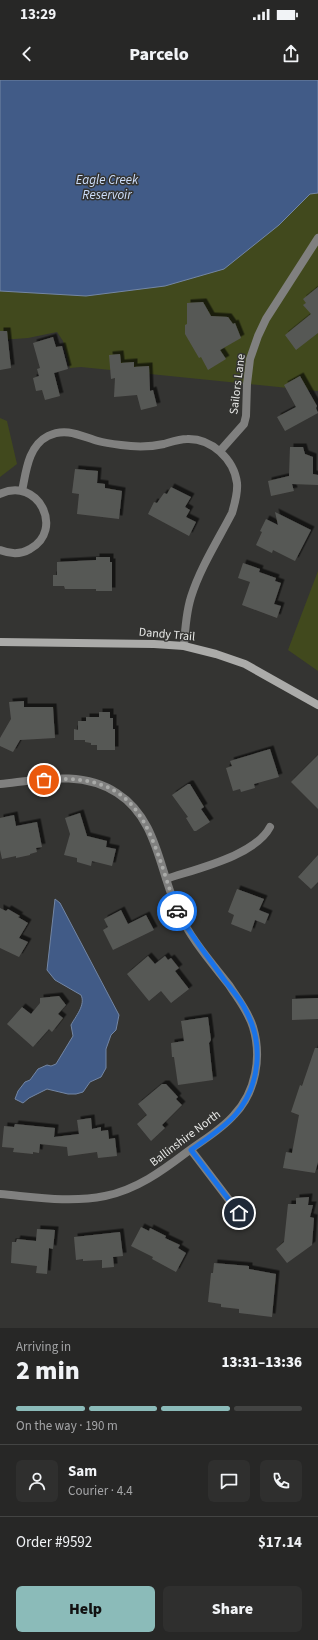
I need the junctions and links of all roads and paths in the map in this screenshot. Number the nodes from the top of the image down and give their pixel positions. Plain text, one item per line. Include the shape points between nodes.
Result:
1 (318, 238) edge
2 (220, 452) junction
3 (22, 491) junction
4 (0, 494) edge
5 (0, 550) edge
6 (0, 642) edge
7 (184, 646) junction
8 (318, 705) edge
9 (0, 784) edge
10 (270, 827) dead end
11 (166, 878) junction
12 (191, 1150) junction
13 (0, 1194) edge
14 (239, 1213) dead end

1 - 2 street, Sailors Lane via 266,319 258,336 250,359 244,424
2 - 3 street via 207,443 194,439 186,438 158,445 127,446 96,441 73,432 61,432 43,439 31,454
2 - 7 street via 236,477 235,501 232,513 198,578 191,597
3 - 4 street via 11,490
3 - 5 street via 35,498 41,505 46,519 44,533 39,542 28,551 13,554
6 - 7 street, Dandy Trail
7 - 8 street, Dandy Trail via 245,664
9 - 11 street, Ballinshire North via 77,778 95,782 118,793 140,813
10 - 11 street via 241,853
11 - 12 street, Ballinshire North via 178,911 195,940 246,1011 257,1046 255,1077 249,1094 235,1115
12 - 13 street, Ballinshire North via 143,1182 106,1196 66,1200
12 - 14 street

